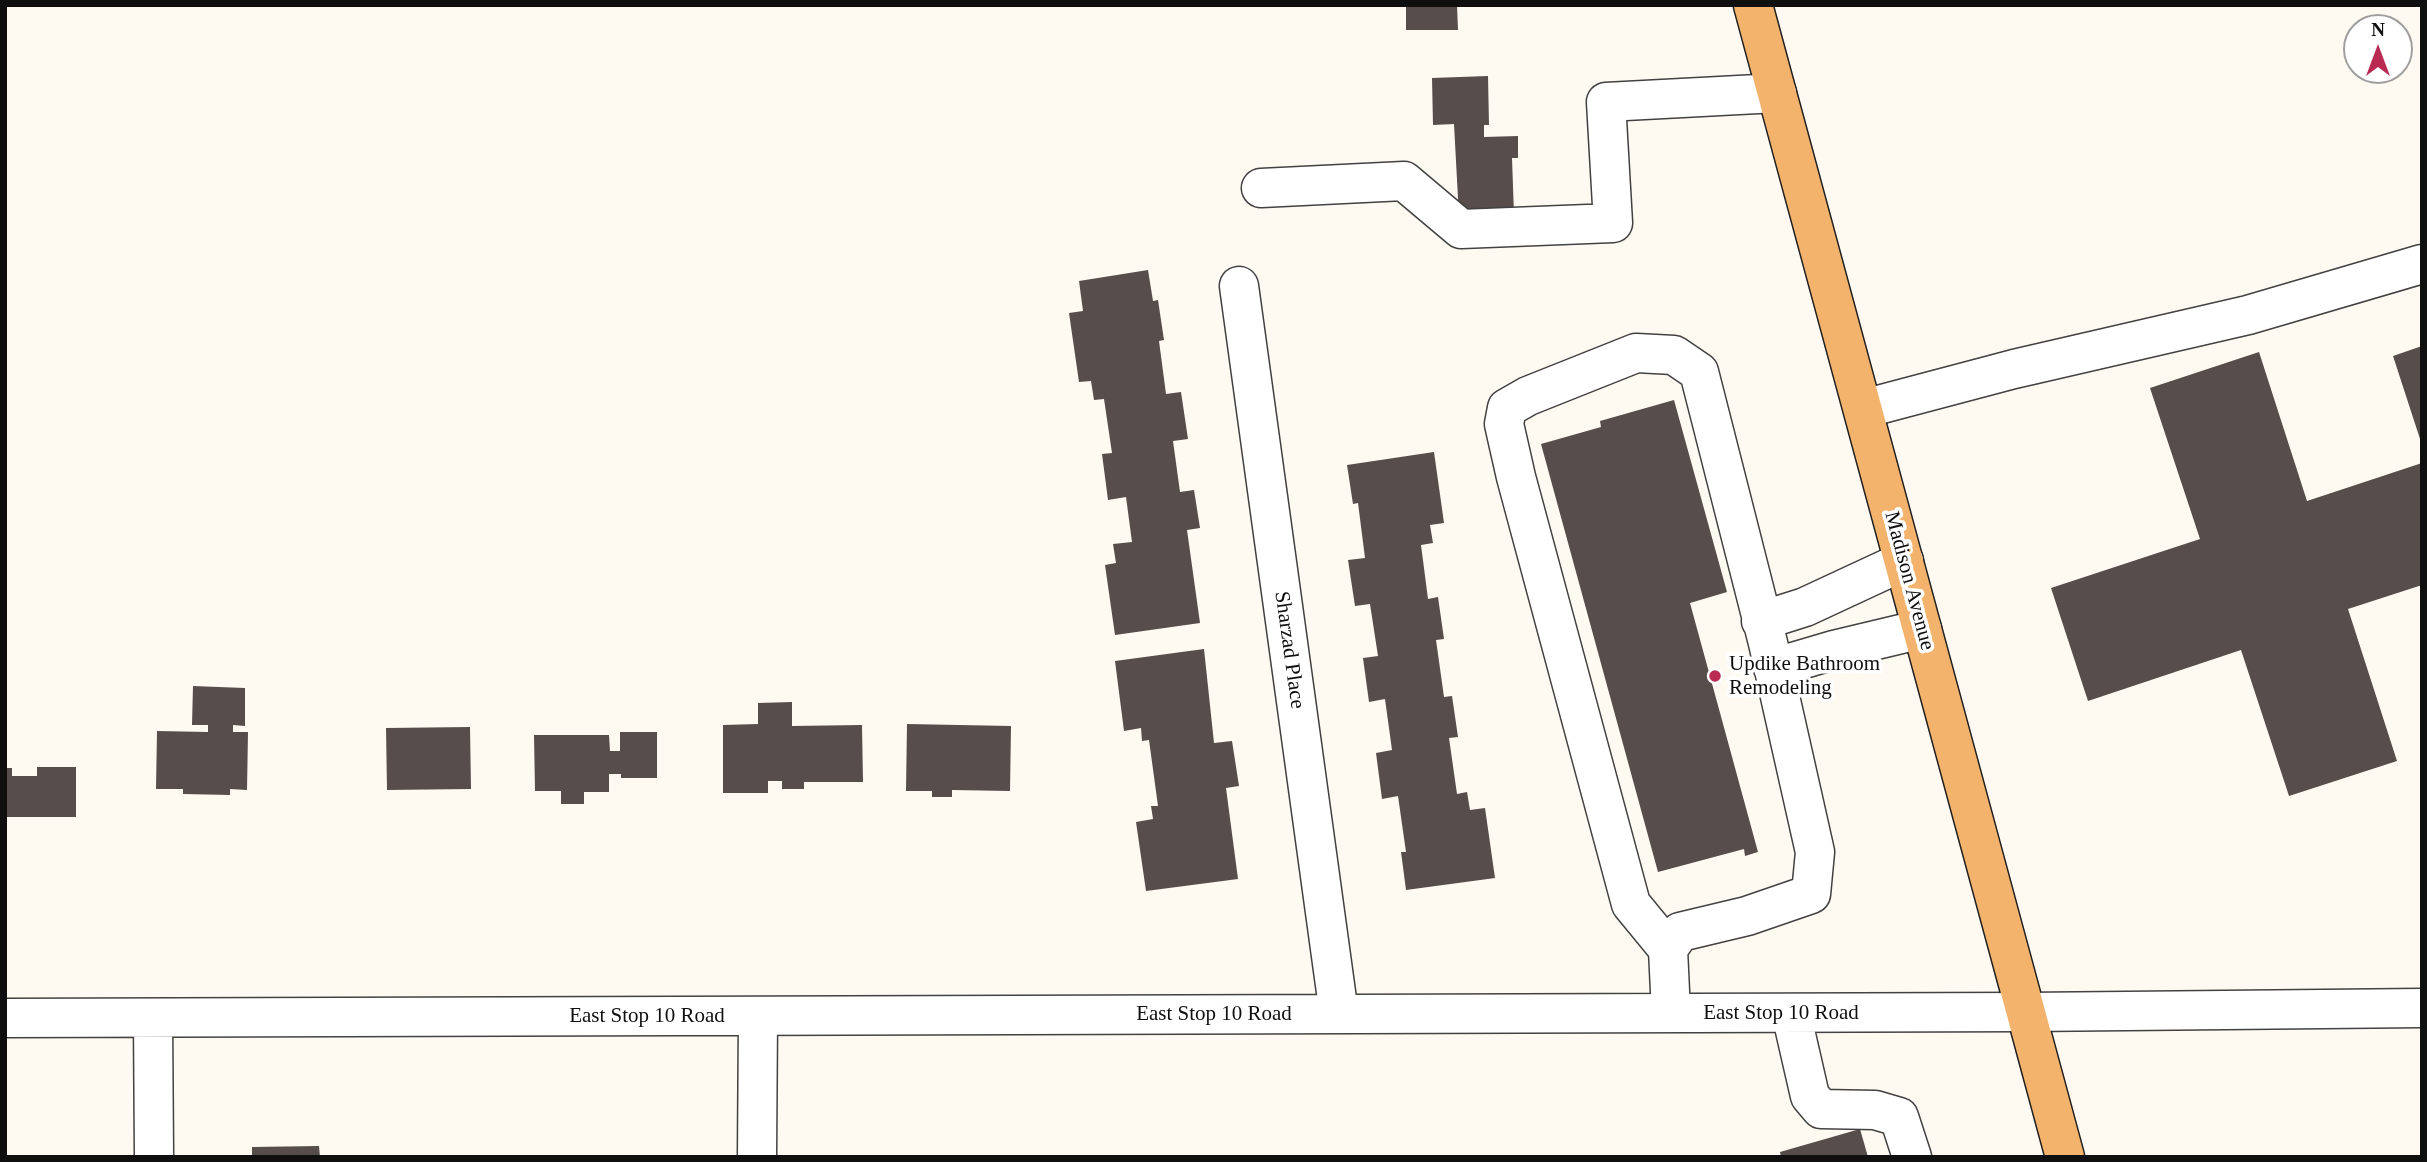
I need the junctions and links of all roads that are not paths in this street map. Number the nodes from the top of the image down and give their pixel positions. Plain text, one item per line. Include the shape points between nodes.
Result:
1 (1753, 5) edge
2 (1777, 93) junction
3 (1261, 188) dead end
4 (2422, 264) edge
5 (1239, 286) dead end
6 (1863, 409) junction
7 (1904, 561) junction
8 (1761, 621) junction
9 (1922, 629) junction
10 (1773, 668) junction
11 (1668, 949) junction
12 (2422, 1008) edge
13 (2027, 1012) junction
14 (1671, 1013) junction
15 (1791, 1013) junction
16 (1339, 1014) junction
17 (758, 1016) junction
18 (5, 1018) edge
19 (153, 1018) junction
20 (154, 1157) edge
21 (757, 1157) edge
22 (1912, 1157) edge
23 (2065, 1157) edge

1 - 2 main road, Madison Avenue
2 - 3 street via 1606,102 1613,223 1461,229 1404,181
2 - 6 main road, Madison Avenue
4 - 6 street via 2248,315
5 - 16 street, Sharzad Place
6 - 7 main road, Madison Avenue
7 - 8 street via 1805,607
7 - 9 main road, Madison Avenue
8 - 10 street
8 - 11 street via 1699,372 1674,355 1636,353 1507,408 1504,424 1516,477 1631,904
9 - 10 street
9 - 13 main road, Madison Avenue
10 - 11 street via 1815,852 1811,894 1680,932
11 - 14 street
12 - 13 street, East Stop 10 Road
13 - 15 street, East Stop 10 Road
13 - 23 main road, Madison Avenue
14 - 15 street, East Stop 10 Road
14 - 16 street, East Stop 10 Road
15 - 22 street via 1810,1096 1821,1109 1875,1110 1899,1117
16 - 17 street, East Stop 10 Road
17 - 19 street, East Stop 10 Road
17 - 21 street
18 - 19 street, East Stop 10 Road
19 - 20 street

